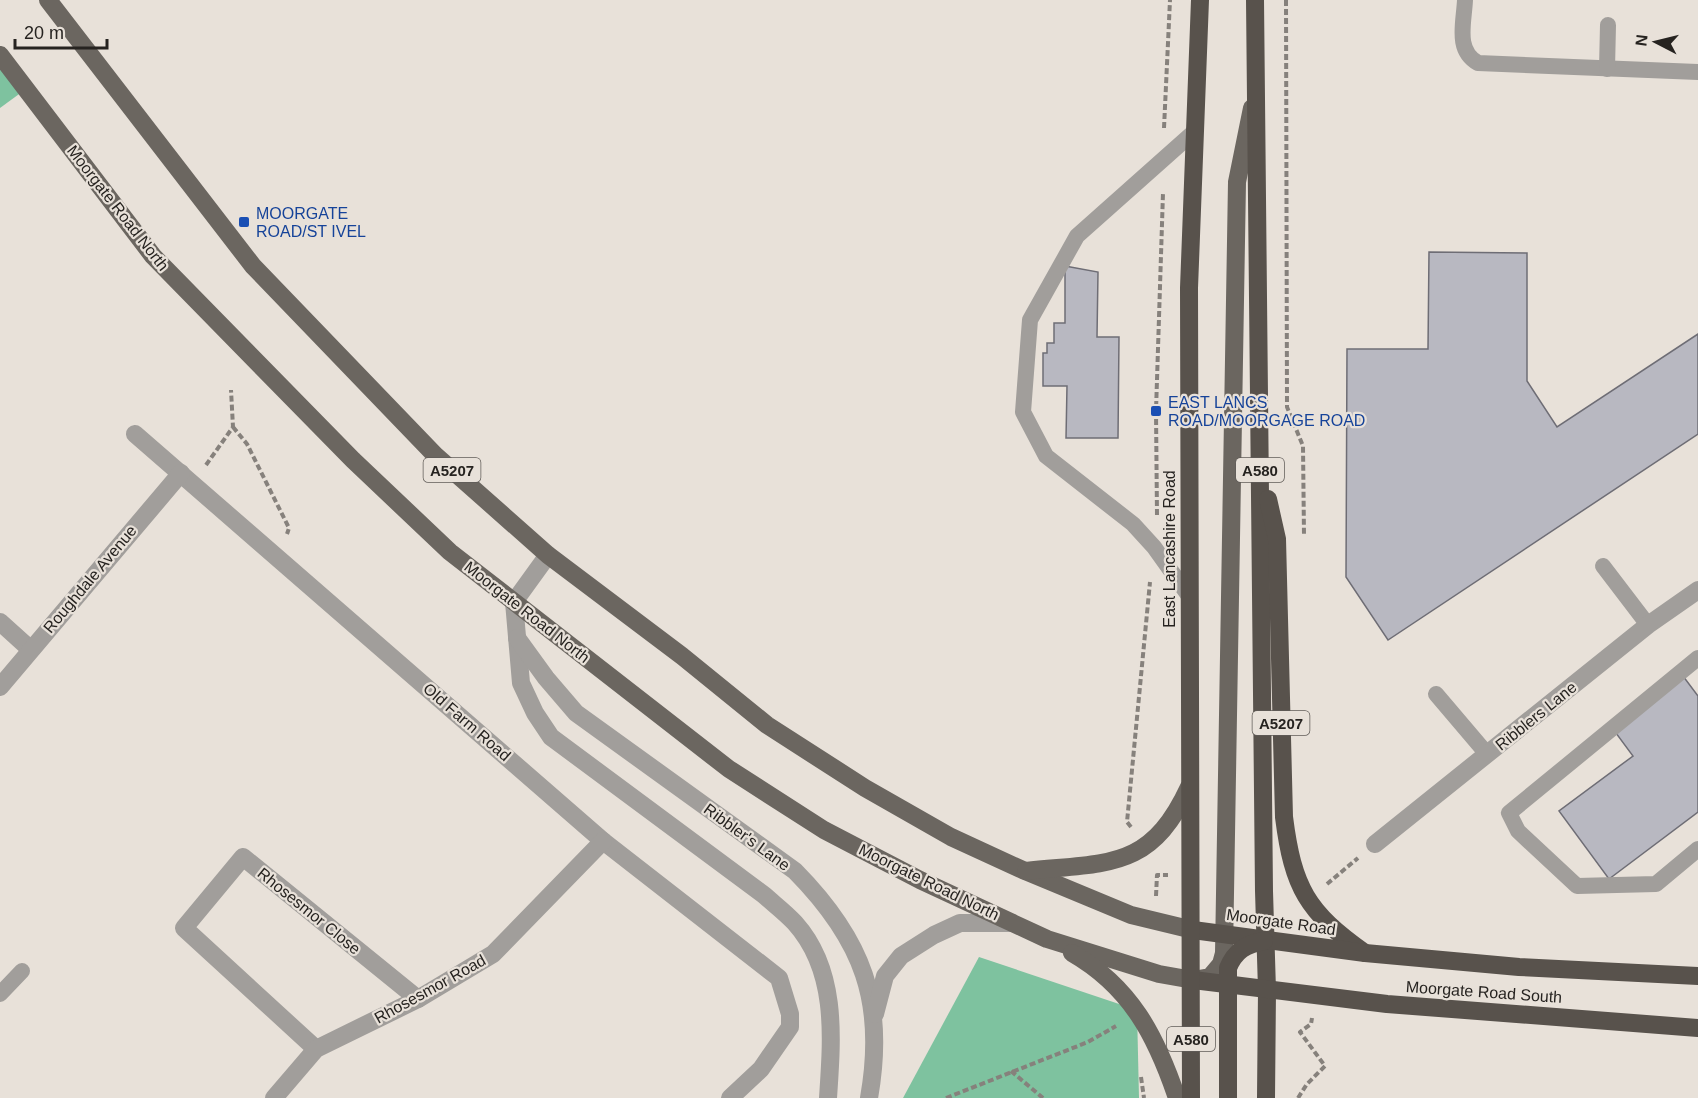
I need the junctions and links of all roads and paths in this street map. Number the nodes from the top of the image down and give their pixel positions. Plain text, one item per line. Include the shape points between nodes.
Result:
1 (48, 0) edge
2 (1170, 0) edge
3 (1200, 0) edge
4 (1255, 0) edge
5 (1286, 0) edge
6 (1465, 0) edge
7 (1608, 25) dead end
8 (0, 56) edge
9 (1607, 69) junction
10 (1698, 72) edge
11 (1254, 94) junction
12 (1164, 113) dead end
13 (1195, 131) junction
14 (1162, 200) dead end
15 (231, 390) dead end
16 (233, 428) junction
17 (135, 434) dead end
18 (1260, 465) junction
19 (187, 478) junction
20 (1158, 519) dead end
21 (1304, 539) dead end
22 (548, 555) junction
23 (278, 557) junction
24 (1603, 566) dead end
25 (1151, 572) dead end
26 (1698, 590) edge
27 (1189, 596) junction
28 (514, 602) junction
29 (0, 622) edge
30 (1648, 626) junction
31 (516, 637) junction
32 (30, 649) junction
33 (1698, 658) edge
34 (0, 687) edge
35 (1436, 694) dead end
36 (1487, 754) junction
37 (1189, 787) junction
38 (1128, 822) dead end
39 (603, 841) junction
40 (1375, 844) joint
41 (1698, 849) edge
42 (1024, 871) junction
43 (1319, 876) dead end
44 (1012, 923) junction
45 (1193, 930) junction
46 (1225, 934) junction
47 (1047, 939) junction
48 (1266, 940) junction
49 (1365, 953) junction
50 (22, 971) dead end
51 (1698, 976) edge
52 (1193, 980) junction
53 (1227, 985) junction
54 (1267, 990) junction
55 (0, 994) edge
56 (418, 999) junction
57 (875, 1015) junction
58 (1119, 1024) dead end
59 (1698, 1028) edge
60 (316, 1049) junction
61 (1325, 1066) dead end
62 (1011, 1071) junction
63 (274, 1098) edge
64 (730, 1098) edge
65 (828, 1098) edge
66 (869, 1098) edge
67 (946, 1098) edge
68 (1043, 1098) edge
69 (1177, 1098) edge
70 (1191, 1098) edge
71 (1228, 1098) edge
72 (1266, 1098) edge
73 (1299, 1098) edge

1 - 22 main road, A5207 via 253,266 435,455
2 - 12 path
3 - 13 highway, East Lancashire Road / A580
4 - 11 highway, A580
5 - 21 path via 1287,407 1303,446
6 - 9 lane via 1462,46 1467,57 1478,63
7 - 9 lane
8 - 28 main road, Moorgate Road North via 153,256 353,460 450,552
9 - 10 lane
11 - 18 highway, A580
11 - 46 main road via 1237,182
13 - 27 highway, East Lancashire Road / A580
13 - 27 lane via 1077,236 1030,320 1023,412 1046,456 1133,524
14 - 20 path via 1156,411
15 - 16 path
16 - 19 path
16 - 23 path via 248,444 289,528
17 - 19 street, Old Farm Road
18 - 48 highway, A580
18 - 49 highway, A5207 via 1277,539 1288,848 1297,882 1307,899 1332,930
19 - 23 street, Old Farm Road
19 - 32 street, Roughdale Avenue
22 - 28 street
22 - 42 main road, A5207 via 767,725 951,837
23 - 39 street, Old Farm Road
24 - 30 lane
25 - 38 path
26 - 30 street, Ribblers Lane
27 - 37 highway, East Lancashire Road / A580
28 - 31 street
28 - 44 main road, Moorgate Road North via 729,769 824,830
29 - 32 street
30 - 36 street, Ribblers Lane
31 - 57 street, Ribbler's Lane via 576,713 795,872 821,898 857,957
31 - 65 street via 521,683 551,737 764,895 795,923 813,947 824,974 830,1007
32 - 34 street, Roughdale Avenue
33 - 41 lane via 1509,813 1518,831 1577,886 1656,884
35 - 36 lane
36 - 40 street, Ribblers Lane
37 - 42 main road via 1176,816 1159,835 1126,857 1106,863
37 - 45 highway, East Lancashire Road / A580
39 - 56 street, Rhosesmor Road via 493,954
39 - 64 street, Old Farm Road via 779,978 790,1014 790,1028 761,1069
40 - 43 path via 1325,886
42 - 45 main road, A5207 via 1131,915
44 - 47 main road, Moorgate Road North
44 - 57 street via 960,923 901,956 885,976
45 - 46 highway, Moorgate Road / A5207
45 - 52 highway, East Lancashire Road / A580
46 - 48 highway, Moorgate Road / A5207
46 - 52 main road via 1224,953 1216,972 1203,980
47 - 52 main road, Moorgate Road North via 1159,974
47 - 69 main road via 1106,977 1131,1003 1149,1027
48 - 49 highway, Moorgate Road / A5207
48 - 53 highway, A5207 via 1242,948 1233,956
48 - 54 highway, A580
49 - 51 highway, Moorgate Road South / A5207 via 1519,967
50 - 55 lane
52 - 53 highway
52 - 70 highway, East Lancashire Road / A580
53 - 54 highway
53 - 71 highway, A5207
54 - 59 highway, Moorgate Road South via 1387,1004
54 - 72 highway, A580
56 - 60 street, Rhosesmor Road
56 - 60 street, Rhosesmor Close via 243,857 184,928
57 - 66 street, Ribbler's Lane
58 - 62 path via 1088,1042
60 - 63 street, Rhosesmor Road
61 - 73 path
62 - 67 path
62 - 68 path

